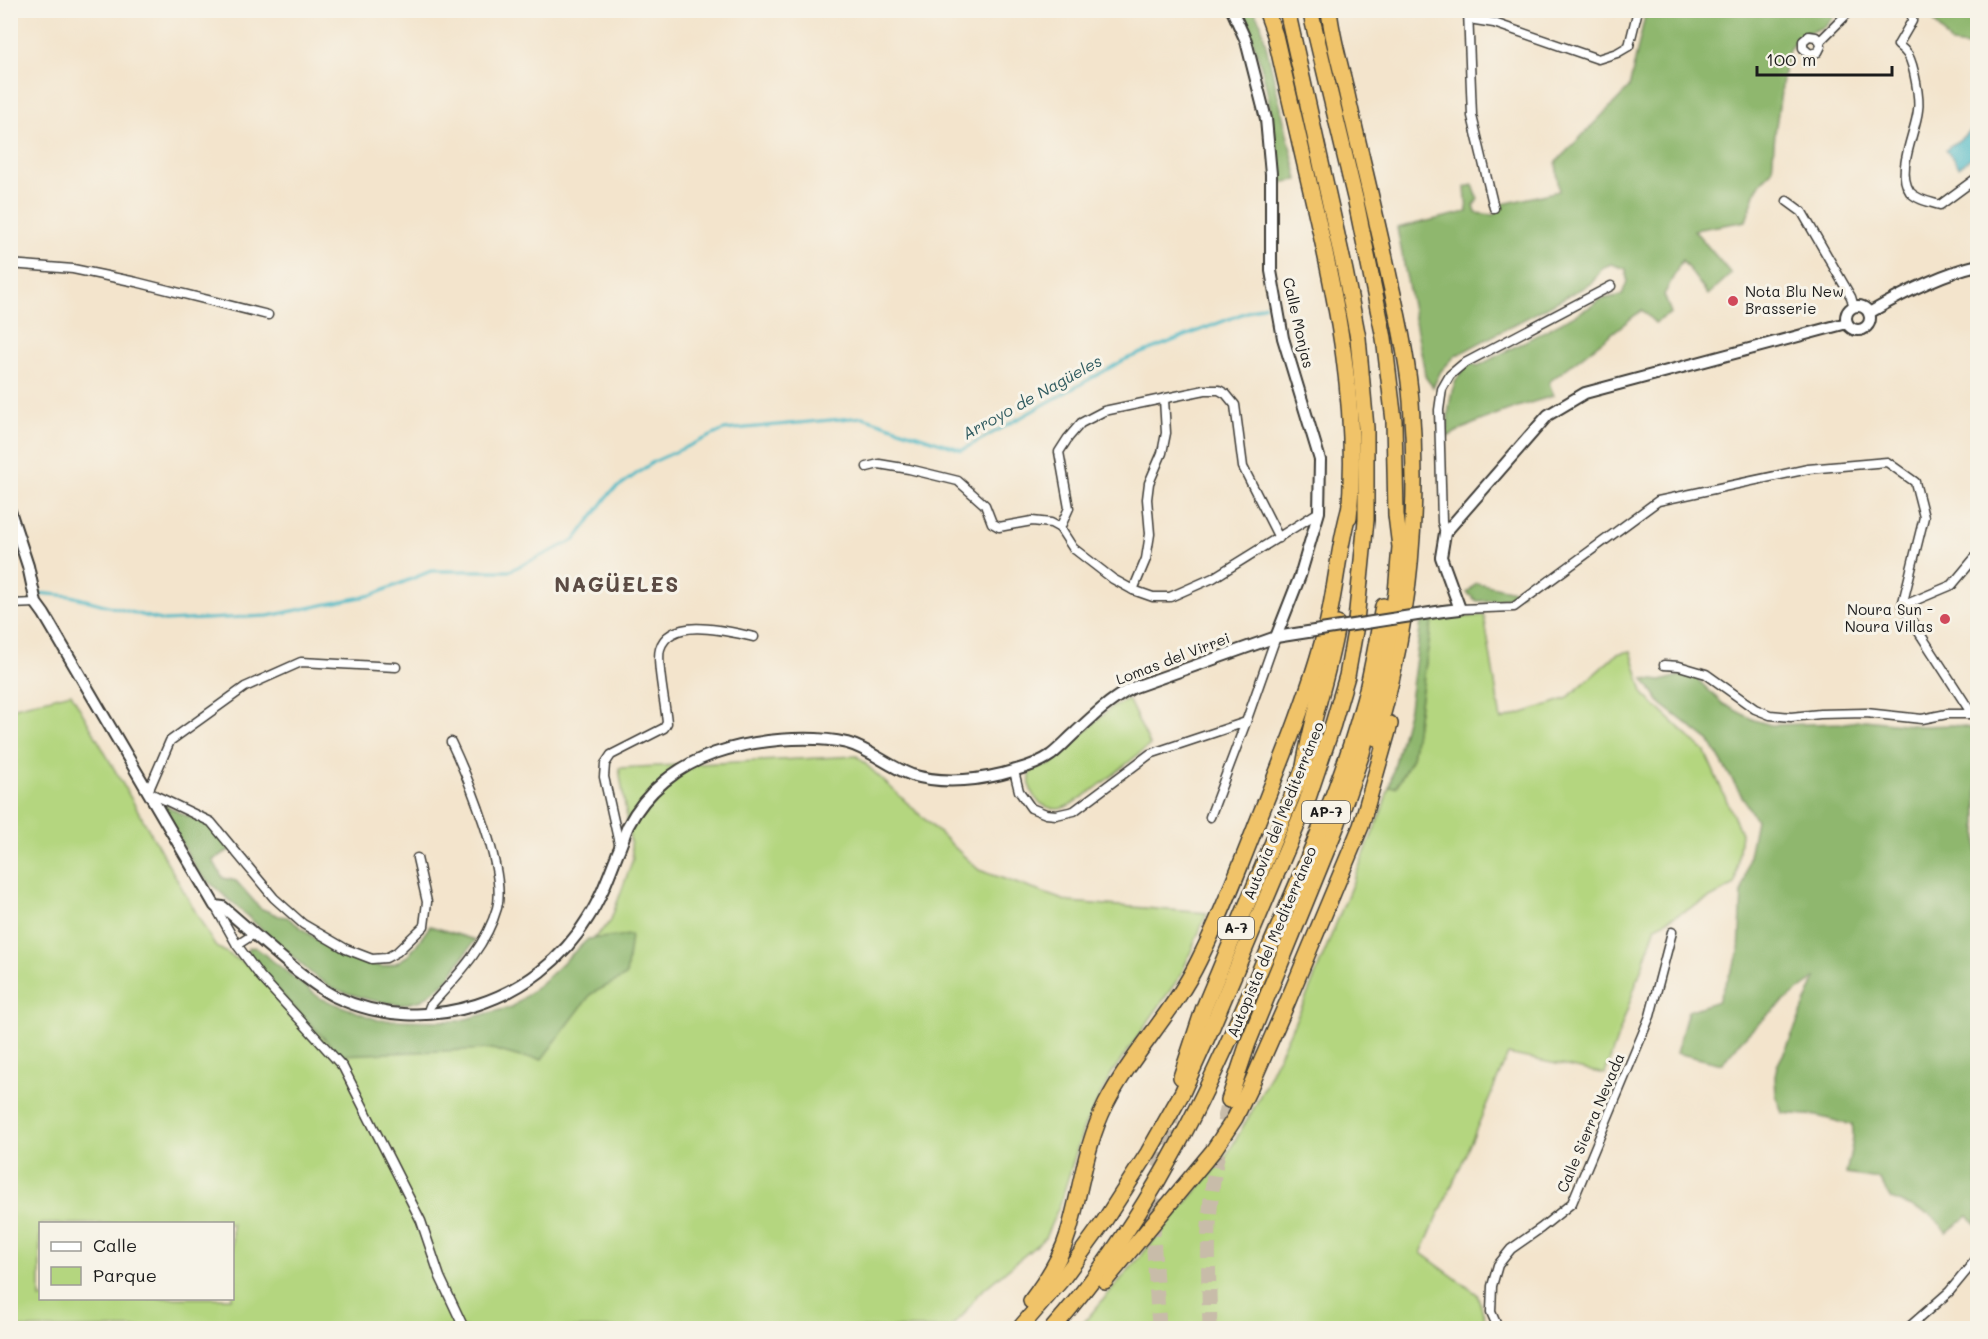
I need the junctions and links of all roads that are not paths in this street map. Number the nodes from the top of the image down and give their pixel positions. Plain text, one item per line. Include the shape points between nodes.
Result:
1 (1232, 10) edge
2 (1266, 10) edge
3 (1287, 10) edge
4 (1310, 10) edge
5 (1329, 10) edge
6 (1638, 10) edge
7 (1851, 10) edge
8 (1913, 10) edge
9 (1469, 15) edge
10 (1820, 41) dead end
11 (1977, 177) edge
12 (1787, 201) dead end
13 (1494, 208) dead end
14 (10, 264) edge
15 (1977, 264) edge
16 (1611, 286) dead end
17 (1854, 307) junction
18 (1869, 313) junction
19 (268, 315) dead end
20 (1847, 323) junction
21 (1164, 399) junction
22 (867, 466) dead end
23 (1350, 507) junction
24 (10, 511) edge
25 (1319, 512) junction
26 (1396, 515) junction
27 (1060, 528) junction
28 (1445, 533) junction
29 (1278, 538) junction
30 (1977, 554) edge
31 (1133, 590) junction
32 (1357, 599) junction
33 (36, 603) junction
34 (10, 604) edge
35 (1902, 606) junction
36 (1460, 609) junction
37 (1402, 635) junction
38 (754, 637) dead end
39 (1276, 637) junction
40 (1664, 664) dead end
41 (396, 667) dead end
42 (1975, 717) edge
43 (1246, 722) junction
44 (452, 742) dead end
45 (1014, 771) junction
46 (1303, 773) junction
47 (148, 792) junction
48 (1210, 817) dead end
49 (1337, 825) junction
50 (620, 849) junction
51 (417, 858) dead end
52 (215, 906) junction
53 (1672, 933) dead end
54 (254, 934) junction
55 (237, 945) junction
56 (427, 1014) junction
57 (1180, 1090) junction
58 (1229, 1100) tunnel mouth
59 (1977, 1257) edge
60 (464, 1329) edge
61 (1012, 1329) edge
62 (1020, 1329) edge
63 (1053, 1329) edge
64 (1064, 1329) edge
65 (1498, 1329) edge
66 (1908, 1329) edge

1 - 25 street, Calle Monjas via 1246,41 1266,119 1271,174 1271,271 1283,338 1320,460
2 - 23 highway via 1275,34 1336,300 1348,393
3 - 32 highway via 1358,338 1366,428 1366,508
4 - 26 highway via 1384,338 1394,421
5 - 37 highway via 1390,281 1410,391 1412,545
6 - 9 street via 1629,46 1598,59
7 - 10 street
8 - 11 street via 1912,21 1898,45 1908,54 1919,109 1907,153 1908,186 1923,201 1940,205
9 - 13 street via 1472,116
12 - 17 street via 1802,212
14 - 19 street via 73,269
15 - 18 street
16 - 28 street via 1463,364 1450,375 1442,389 1439,410
17 - 18 street
17 - 20 street via 1846,315
18 - 20 street via 1870,321 1863,329 1856,330
20 - 28 street via 1585,393 1548,416
21 - 27 street via 1104,411 1081,423 1068,438 1059,452 1069,508
21 - 29 street via 1219,390 1233,400 1243,467
21 - 31 street via 1166,433 1149,483 1150,534 1146,559
22 - 27 street via 879,464 958,481 985,505 992,523 999,527 1032,520
23 - 46 highway via 1335,636 1307,742
23 - 61 highway via 1324,638 1286,750 1230,891 1189,980 1106,1104 1089,1145 1068,1236 1057,1262
24 - 33 street
25 - 29 street
25 - 39 street, Calle Monjas
26 - 49 highway via 1400,547 1384,663 1362,753
26 - 63 highway, Autopista del Mediterráneo / AP-7 via 1362,708 1318,835 1231,1038 1180,1142 1107,1262
27 - 31 street via 1073,549
28 - 36 street via 1441,557
29 - 31 street via 1213,578 1170,597 1153,597
30 - 35 street via 1952,585
32 - 46 highway, Autovía del Mediterráneo / A-7
32 - 57 highway, Autopista del Mediterráneo / AP-7 via 1347,676 1306,804 1211,1029
33 - 34 street
33 - 47 street
35 - 36 street via 1924,517 1915,482 1887,462 1808,469 1658,501 1514,607
35 - 42 street
36 - 39 street, Lomas del Virrei, bridge
37 - 49 highway via 1374,744 1353,803
37 - 64 highway via 1404,656 1394,704 1361,826 1235,1118 1213,1151
38 - 50 street via 705,627 668,636 660,649 667,723 611,755 605,764 604,777
39 - 43 street
39 - 45 street, Lomas del Virrei via 1132,688 1106,704 1052,754
40 - 42 street via 1706,674 1755,709 1770,715
41 - 47 street via 301,662 245,687 170,741
43 - 45 street via 1150,754 1074,811 1056,816 1031,808 1019,791
43 - 48 street
44 - 56 street via 480,813 498,875 497,907 484,938
45 - 50 street, Lomas del Virrei via 968,780 944,780 911,774 849,744 814,738 766,742 715,753 682,768 657,787 639,808
46 - 57 highway, Autovía del Mediterráneo / A-7 via 1203,1010
47 - 51 street via 211,822 274,898 303,924 372,959 397,952 424,926 427,902
47 - 52 street
49 - 58 highway via 1248,1043
50 - 56 street, Lomas del Virrei via 588,918 536,976 500,998
52 - 54 street, Lomas del Virrei via 223,907
52 - 55 street
53 - 65 street, Calle Sierra Nevada via 1650,1016 1572,1203 1511,1249 1498,1265 1491,1312
54 - 55 street
54 - 56 street, Lomas del Virrei via 336,997 383,1013
55 - 60 street via 343,1067 421,1221 440,1277
57 - 62 highway, Autopista del Mediterráneo / AP-7 via 1148,1153 1103,1224
59 - 66 street via 1948,1292

